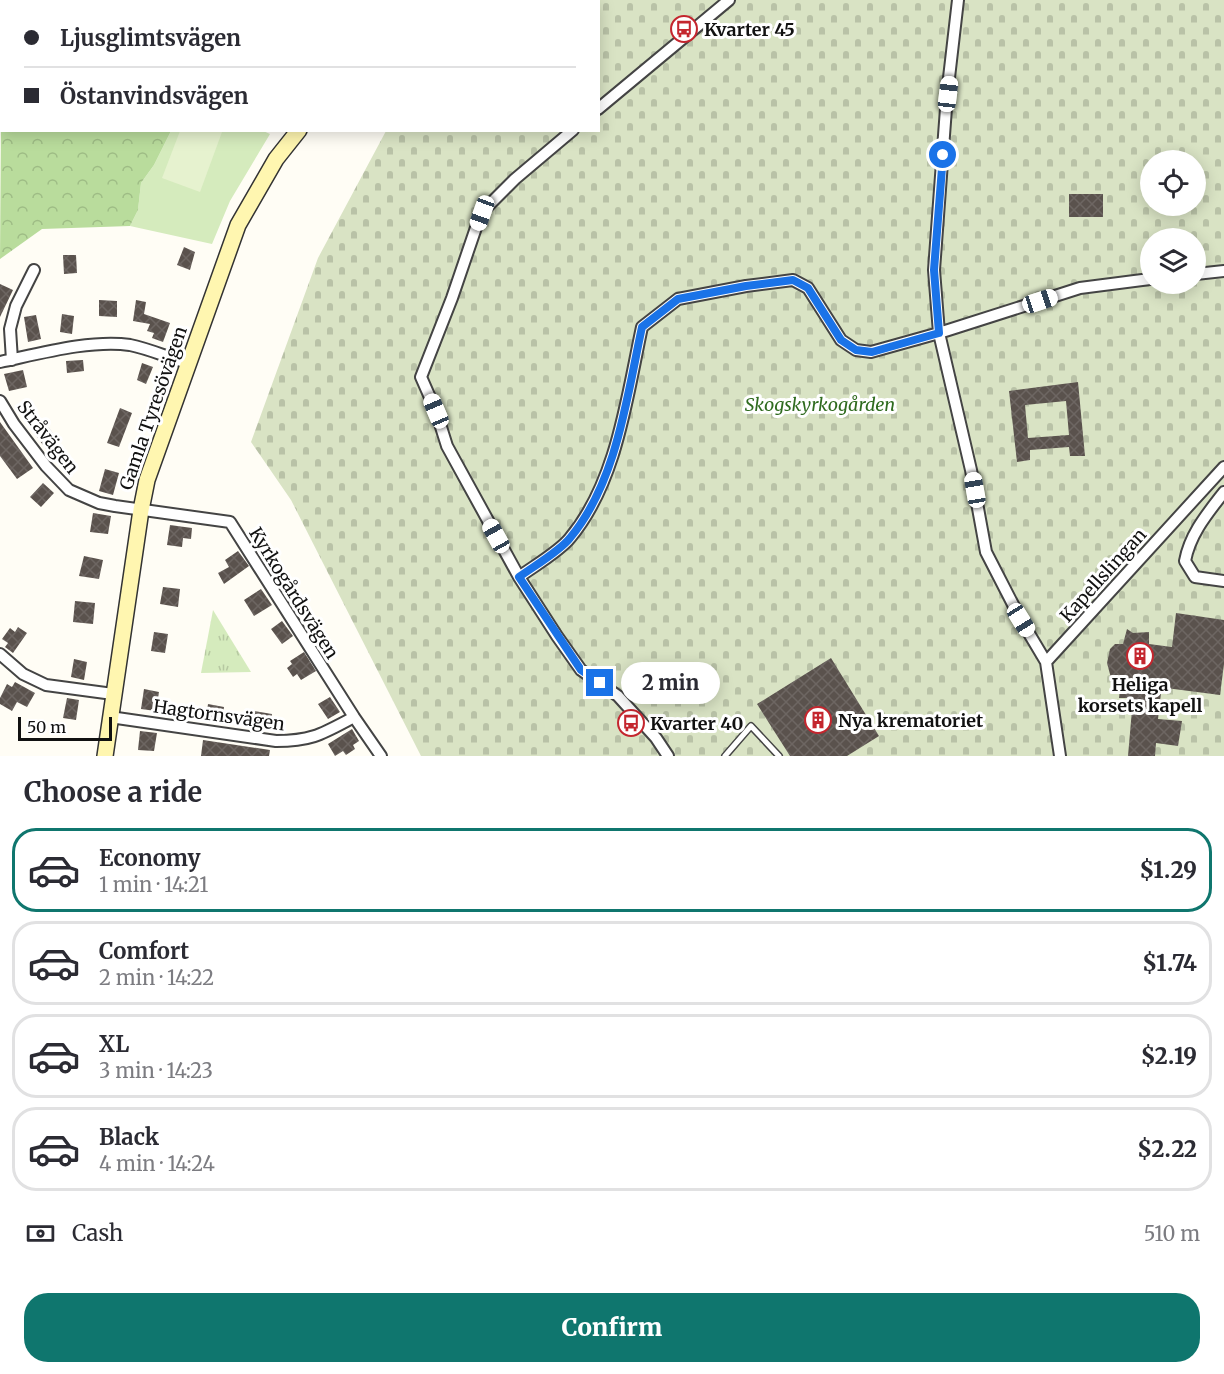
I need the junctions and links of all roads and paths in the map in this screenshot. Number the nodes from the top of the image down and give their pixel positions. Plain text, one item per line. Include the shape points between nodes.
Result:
1 (729, 0) edge
2 (958, 0) edge
3 (600, 107) edge
4 (297, 132) edge
5 (571, 132) edge
6 (34, 270) dead end
7 (1224, 271) edge
8 (1206, 273) edge
9 (1140, 280) edge
10 (939, 333) junction
11 (12, 360) junction
12 (0, 362) edge
13 (188, 363) junction
14 (0, 401) edge
15 (1224, 467) edge
16 (1224, 492) edge
17 (141, 510) junction
18 (519, 577) junction
19 (1224, 581) edge
20 (0, 654) edge
21 (1046, 662) junction
22 (113, 694) junction
23 (110, 717) junction
24 (354, 717) junction
25 (105, 756) edge
26 (381, 756) edge
27 (668, 756) edge
28 (725, 756) edge
29 (779, 756) edge
30 (1060, 756) edge

1 - 3 street
2 - 10 street via 934,270
4 - 13 street, Gamla Tyresövägen via 276,159 238,225
5 - 18 street via 482,213 421,377 447,446
6 - 11 street via 16,306 10,329
7 - 8 street
9 - 10 street via 1080,288
10 - 18 street via 872,352 856,350 841,340 808,288 793,280 678,299 642,327 616,444 594,503 570,539
10 - 21 street via 986,552
11 - 12 street
11 - 13 street via 62,349 128,345
13 - 17 street, Gamla Tyresövägen via 147,480
14 - 17 street, Stråvägen via 40,458 69,490 99,503
15 - 21 street, Kapellslingan
16 - 19 street via 1196,530 1185,561 1195,577
17 - 22 street, Gamla Tyresövägen
17 - 24 street, Kyrkogårdsvägen via 230,522
18 - 27 street via 581,670 618,696
20 - 22 street via 23,674 46,685
21 - 30 street
22 - 23 street, Gamla Tyresövägen
23 - 24 street, Hagtornsvägen via 298,741 315,737
23 - 25 street, Gamla Tyresövägen
24 - 26 street, Kyrkogårdsvägen
28 - 29 lane via 751,726

